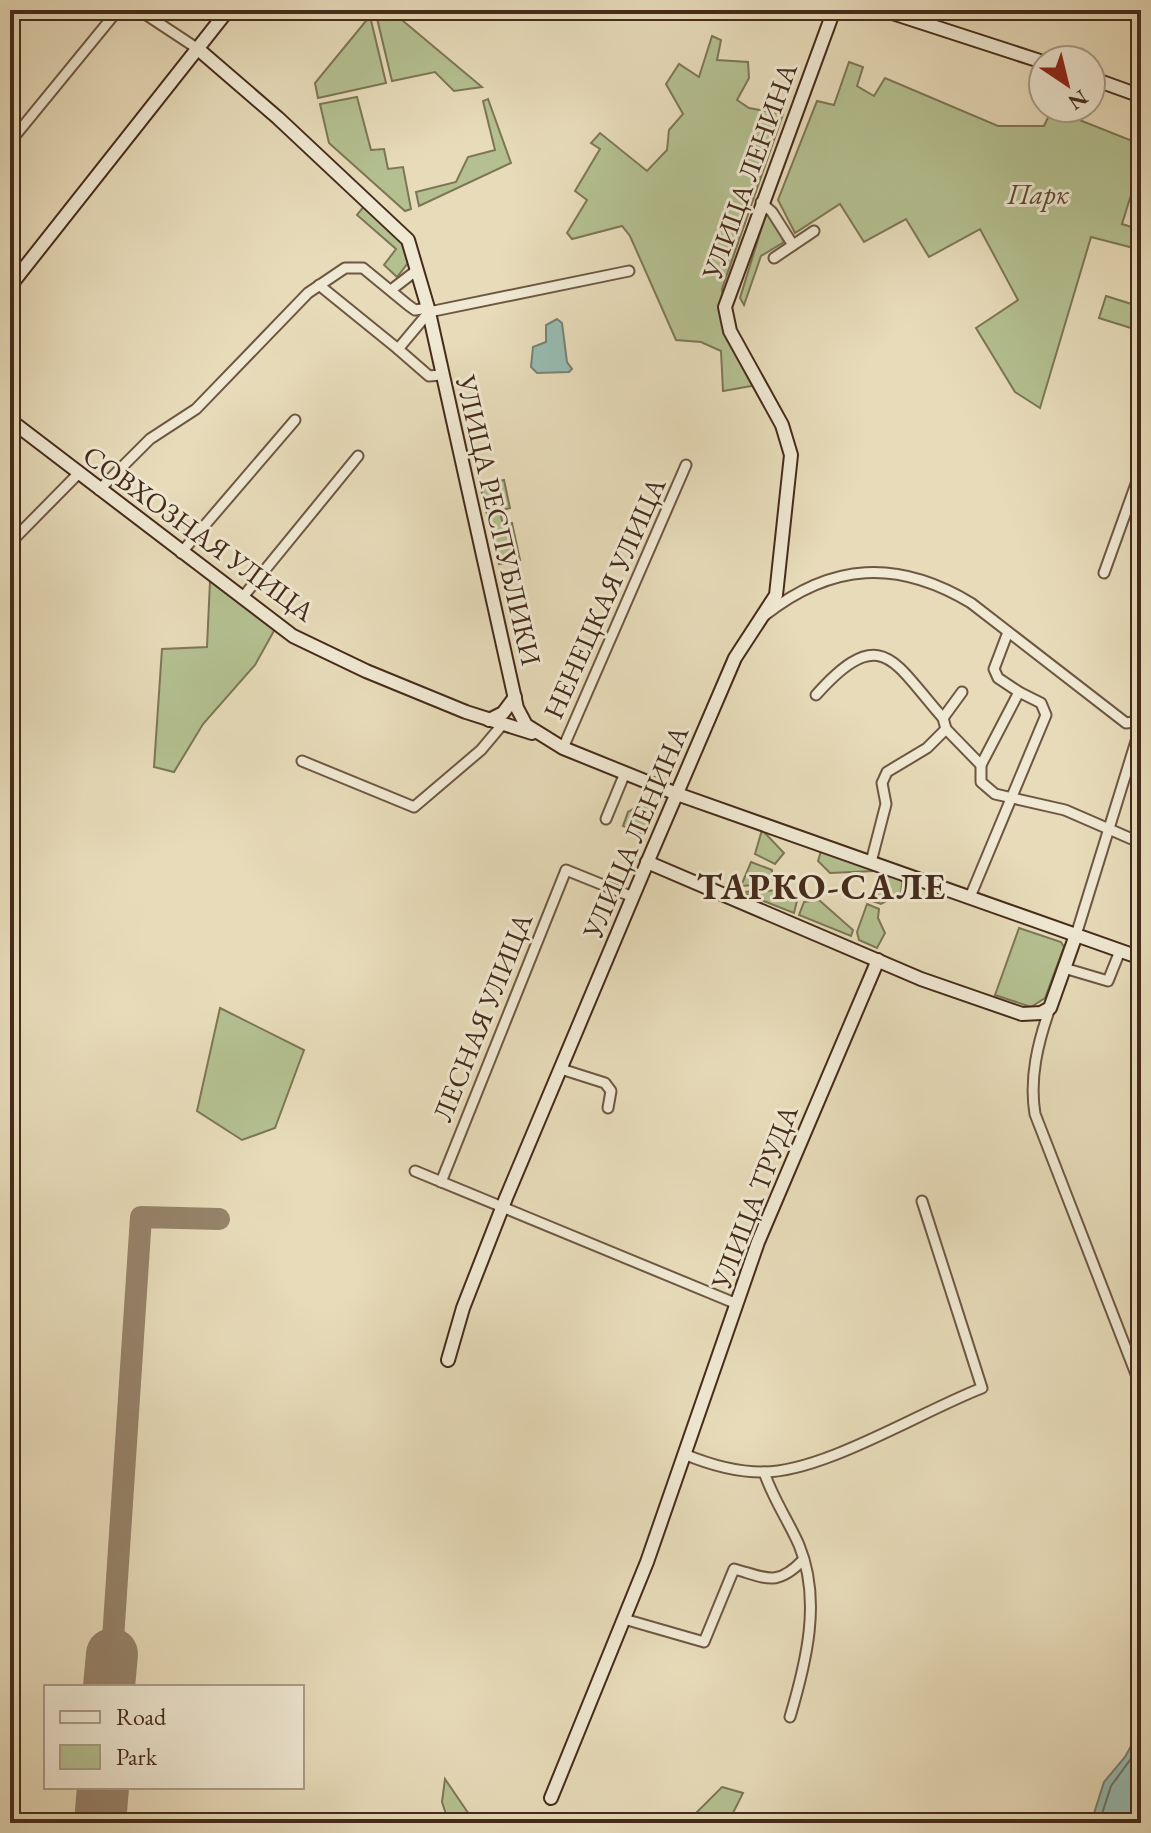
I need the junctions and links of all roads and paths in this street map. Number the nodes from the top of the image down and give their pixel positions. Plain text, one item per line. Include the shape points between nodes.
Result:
1 (118, 10) edge
2 (139, 10) edge
3 (228, 10) edge
4 (834, 10) edge
5 (883, 10) edge
6 (198, 49) junction
7 (1027, 57) edge
8 (1107, 84) edge
9 (1141, 96) edge
10 (10, 142) edge
11 (761, 202) junction
12 (814, 231) dead end
13 (793, 245) junction
14 (774, 258) dead end
15 (417, 270) junction
16 (629, 271) dead end
17 (319, 285) junction
18 (10, 286) edge
19 (391, 290) junction
20 (428, 310) junction
21 (398, 349) junction
22 (441, 375) junction
23 (10, 420) edge
24 (295, 420) dead end
25 (358, 456) dead end
26 (686, 465) dead end
27 (1141, 470) edge
28 (78, 474) junction
29 (99, 490) junction
30 (10, 543) edge
31 (181, 553) junction
32 (1104, 573) dead end
33 (778, 584) junction
34 (242, 598) junction
35 (792, 599) junction
36 (762, 618) junction
37 (1008, 632) junction
38 (962, 692) dead end
39 (1019, 692) junction
40 (816, 695) dead end
41 (515, 697) junction
42 (489, 720) junction
43 (1141, 723) edge
44 (944, 724) junction
45 (502, 725) junction
46 (539, 734) junction
47 (563, 748) junction
48 (302, 761) dead end
49 (981, 765) junction
50 (625, 773) junction
51 (677, 794) junction
52 (1012, 796) junction
53 (606, 819) dead end
54 (1109, 830) junction
55 (1141, 843) edge
56 (647, 862) junction
57 (871, 862) junction
58 (633, 897) junction
59 (970, 897) junction
60 (1076, 935) junction
61 (1120, 951) junction
62 (1141, 958) edge
63 (878, 960) junction
64 (1064, 968) junction
65 (1050, 1008) junction
66 (1022, 1014) junction
67 (1044, 1026) junction
68 (561, 1069) junction
69 (608, 1108) dead end
70 (415, 1171) dead end
71 (441, 1182) junction
72 (922, 1201) dead end
73 (504, 1205) junction
74 (737, 1304) junction
75 (448, 1360) dead end
76 (1141, 1387) edge
77 (684, 1454) junction
78 (764, 1472) junction
79 (803, 1560) junction
80 (624, 1619) junction
81 (790, 1717) dead end
82 (551, 1798) dead end

1 - 10 street
2 - 6 street
3 - 6 street
4 - 11 street, УЛИЦА ЛЕНИНА
5 - 7 street
6 - 15 street, УЛИЦА РЕСПУБЛИКИ via 400,230
6 - 18 street
8 - 9 street
11 - 13 street
11 - 33 street, УЛИЦА ЛЕНИНА via 725,307 730,331 782,425 791,455
12 - 13 street
13 - 14 street
15 - 19 street
15 - 20 street, УЛИЦА РЕСПУБЛИКИ
16 - 20 street
17 - 19 street via 351,268 372,272
17 - 21 street
17 - 29 street via 184,420 150,439
19 - 20 street via 415,310
20 - 21 street
20 - 22 street, УЛИЦА РЕСПУБЛИКИ
21 - 22 street via 429,376
22 - 41 street, УЛИЦА РЕСПУБЛИКИ
23 - 28 street, СОВХОЗНАЯ УЛИЦА
24 - 31 street
25 - 34 street
26 - 47 street, НЕНЕЦКАЯ УЛИЦА
27 - 32 street
28 - 29 street, СОВХОЗНАЯ УЛИЦА
28 - 30 street
29 - 31 street, СОВХОЗНАЯ УЛИЦА
31 - 34 street, СОВХОЗНАЯ УЛИЦА
33 - 35 street
33 - 36 street, УЛИЦА ЛЕНИНА
34 - 42 street, СОВХОЗНАЯ УЛИЦА via 293,636
35 - 36 street, УЛИЦА ЛЕНИНА
35 - 37 street, УЛИЦА ЛЕНИНА via 850,573 902,573 948,589
36 - 51 street, УЛИЦА ЛЕНИНА via 735,658
37 - 39 street via 994,669
37 - 43 street, УЛИЦА ЛЕНИНА via 1126,723
38 - 44 street
39 - 49 street
39 - 52 street via 1041,703 1046,715
40 - 44 street via 843,666 862,656 882,656 911,677
41 - 42 street via 503,713
41 - 46 street, УЛИЦА РЕСПУБЛИКИ via 526,725
42 - 45 street, СОВХОЗНАЯ УЛИЦА
43 - 54 street
44 - 49 street
44 - 57 street via 916,757 887,772 882,783 886,804
45 - 46 street, СОВХОЗНАЯ УЛИЦА
45 - 48 street via 414,807
46 - 47 street, УЛИЦА РЕСПУБЛИКИ
47 - 50 street, УЛИЦА РЕСПУБЛИКИ
49 - 52 street via 979,777 987,789
50 - 51 street, УЛИЦА РЕСПУБЛИКИ
50 - 53 street
51 - 56 street, УЛИЦА ЛЕНИНА
51 - 57 street, УЛИЦА РЕСПУБЛИКИ
52 - 54 street via 1065,810
52 - 59 street
54 - 55 street
54 - 60 street
56 - 58 street, УЛИЦА ЛЕНИНА
56 - 63 street
57 - 59 street, УЛИЦА РЕСПУБЛИКИ
58 - 68 street, УЛИЦА ЛЕНИНА
58 - 71 street, ЛЕСНАЯ УЛИЦА via 566,870
59 - 60 street, УЛИЦА РЕСПУБЛИКИ
60 - 61 street, УЛИЦА РЕСПУБЛИКИ
60 - 64 street
61 - 62 street, УЛИЦА РЕСПУБЛИКИ
61 - 64 street via 1108,981
63 - 66 street
63 - 74 street, УЛИЦА ТРУДА via 776,1197
64 - 65 street
65 - 66 street
65 - 67 street
66 - 67 street
67 - 76 street via 1031,1092 1035,1114
68 - 69 street via 605,1083 611,1091
68 - 73 street, УЛИЦА ЛЕНИНА
70 - 71 street
71 - 73 street
72 - 78 street via 982,1388 869,1441
73 - 74 street
73 - 75 street, УЛИЦА ЛЕНИНА
74 - 77 street, УЛИЦА ТРУДА
77 - 78 street via 711,1466
77 - 80 street, УЛИЦА ТРУДА
78 - 79 street
79 - 80 street via 786,1578 734,1569 704,1642
79 - 81 street via 809,1631
80 - 82 street, УЛИЦА ТРУДА

